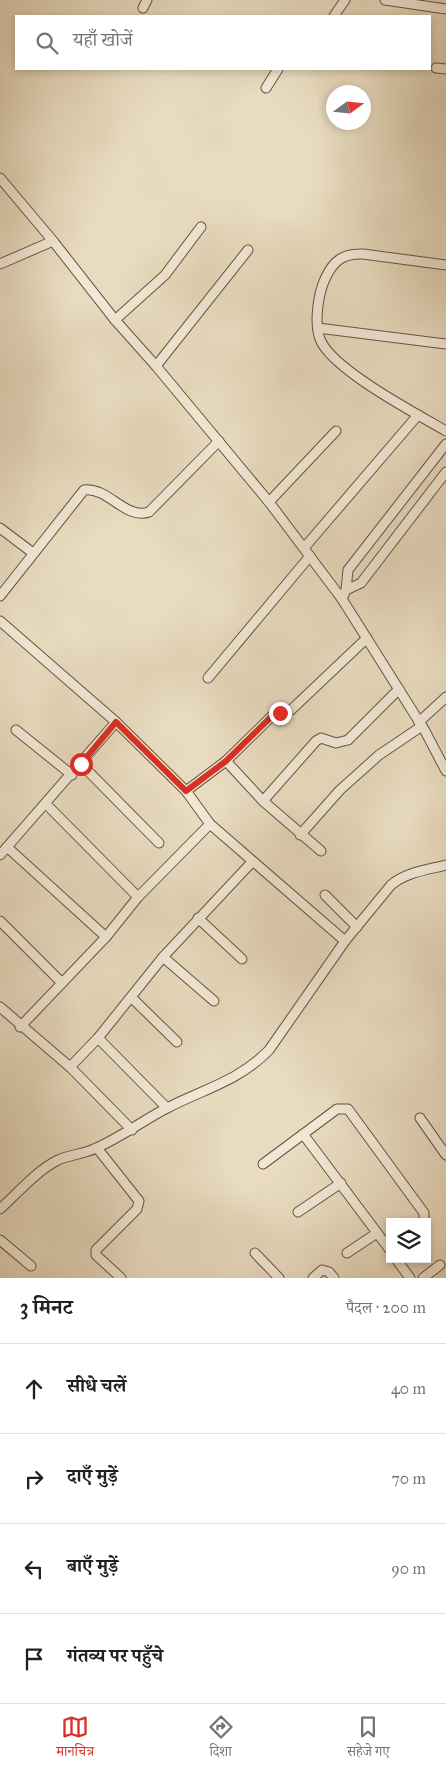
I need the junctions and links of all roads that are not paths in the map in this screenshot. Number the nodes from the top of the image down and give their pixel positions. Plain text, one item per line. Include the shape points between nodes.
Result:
1 (345, 0) edge
2 (385, 0) edge
3 (446, 9) edge
4 (335, 15) edge
5 (436, 68) dead end
6 (446, 69) edge
7 (277, 70) edge
8 (266, 88) dead end
9 (0, 178) edge
10 (201, 227) dead end
11 (53, 241) junction
12 (248, 250) dead end
13 (0, 264) edge
14 (446, 265) edge
15 (115, 320) junction
16 (318, 328) junction
17 (446, 344) edge
18 (156, 366) junction
19 (418, 415) junction
20 (446, 431) edge
21 (336, 432) dead end
22 (218, 441) junction
23 (446, 444) edge
24 (446, 472) edge
25 (269, 502) junction
26 (0, 528) edge
27 (304, 548) junction
28 (33, 553) junction
29 (310, 556) junction
30 (346, 590) junction
31 (0, 596) edge
32 (342, 599) junction
33 (0, 621) edge
34 (367, 638) junction
35 (208, 678) dead end
36 (399, 690) junction
37 (446, 697) edge
38 (116, 722) junction
39 (420, 724) junction
40 (16, 730) dead end
41 (226, 761) junction
42 (81, 764) junction
43 (446, 771) edge
44 (72, 775) junction
45 (186, 791) junction
46 (263, 801) junction
47 (46, 804) junction
48 (210, 824) junction
49 (300, 835) junction
50 (159, 843) dead end
51 (7, 847) junction
52 (321, 851) dead end
53 (0, 854) edge
54 (252, 862) junction
55 (446, 865) edge
56 (325, 896) dead end
57 (138, 898) junction
58 (198, 918) junction
59 (0, 921) edge
60 (357, 927) junction
61 (106, 937) junction
62 (345, 941) junction
63 (163, 958) junction
64 (242, 959) dead end
65 (62, 983) junction
66 (132, 998) junction
67 (214, 1001) dead end
68 (0, 1007) edge
69 (20, 1027) junction
70 (98, 1038) junction
71 (177, 1042) dead end
72 (70, 1067) junction
73 (167, 1108) junction
74 (420, 1118) dead end
75 (132, 1130) junction
76 (303, 1134) junction
77 (97, 1148) junction
78 (446, 1155) edge
79 (263, 1164) dead end
80 (341, 1183) junction
81 (0, 1209) edge
82 (298, 1212) dead end
83 (424, 1218) edge
84 (377, 1233) junction
85 (0, 1240) edge
86 (386, 1245) edge
87 (255, 1253) dead end
88 (347, 1253) dead end
89 (399, 1263) edge
90 (440, 1265) dead end
91 (31, 1266) dead end
92 (121, 1278) edge
93 (279, 1278) edge
94 (312, 1278) edge
95 (334, 1278) edge
96 (410, 1278) edge
97 (423, 1278) edge

1 - 4 street
2 - 3 street
5 - 6 street
7 - 8 street
9 - 11 street
10 - 15 street via 165,275
11 - 13 street
11 - 15 street
12 - 18 street
14 - 16 street via 350,253 341,257 330,268 323,283 318,304
15 - 18 street
16 - 17 street
16 - 19 street via 325,348 337,362
18 - 22 street
19 - 20 street
19 - 27 street
21 - 25 street
22 - 25 street
22 - 28 street via 149,512 134,513 97,491 84,490
23 - 30 street via 348,570
24 - 30 street via 361,583
25 - 27 street
26 - 28 street
27 - 29 street
28 - 31 street
29 - 32 street
29 - 35 street
30 - 32 street
32 - 34 street
33 - 38 street
34 - 36 street
34 - 41 street via 291,710 274,714
36 - 39 street
36 - 46 street via 348,740 336,742 321,738 316,742
37 - 39 street
38 - 42 street
38 - 45 street
39 - 43 street
39 - 49 street via 340,790
40 - 44 street
41 - 45 street
41 - 46 street
42 - 44 street
42 - 50 street
44 - 47 street
45 - 48 street
46 - 49 street
47 - 51 street
47 - 57 street
48 - 54 street
48 - 57 street
49 - 52 street
51 - 53 street
51 - 61 street
54 - 58 street
54 - 62 street
55 - 60 street via 399,878
56 - 60 street
57 - 61 street
58 - 63 street
58 - 64 street
59 - 65 street
60 - 62 street
61 - 65 street
62 - 73 street via 269,1050 255,1065 239,1076
63 - 66 street
63 - 67 street
65 - 69 street
66 - 70 street
66 - 71 street
68 - 69 street
69 - 72 street
70 - 72 street
70 - 73 street
72 - 75 street
73 - 75 street
74 - 78 street
75 - 77 street
76 - 79 street
76 - 80 street
76 - 83 street via 338,1110 348,1109 424,1213
77 - 81 street via 50,1165
77 - 92 street via 139,1201 136,1209 96,1250 96,1255
80 - 82 street
80 - 84 street
84 - 86 street
84 - 88 street
85 - 91 street
87 - 93 street
89 - 96 street
90 - 97 street
94 - 95 street via 322,1270

